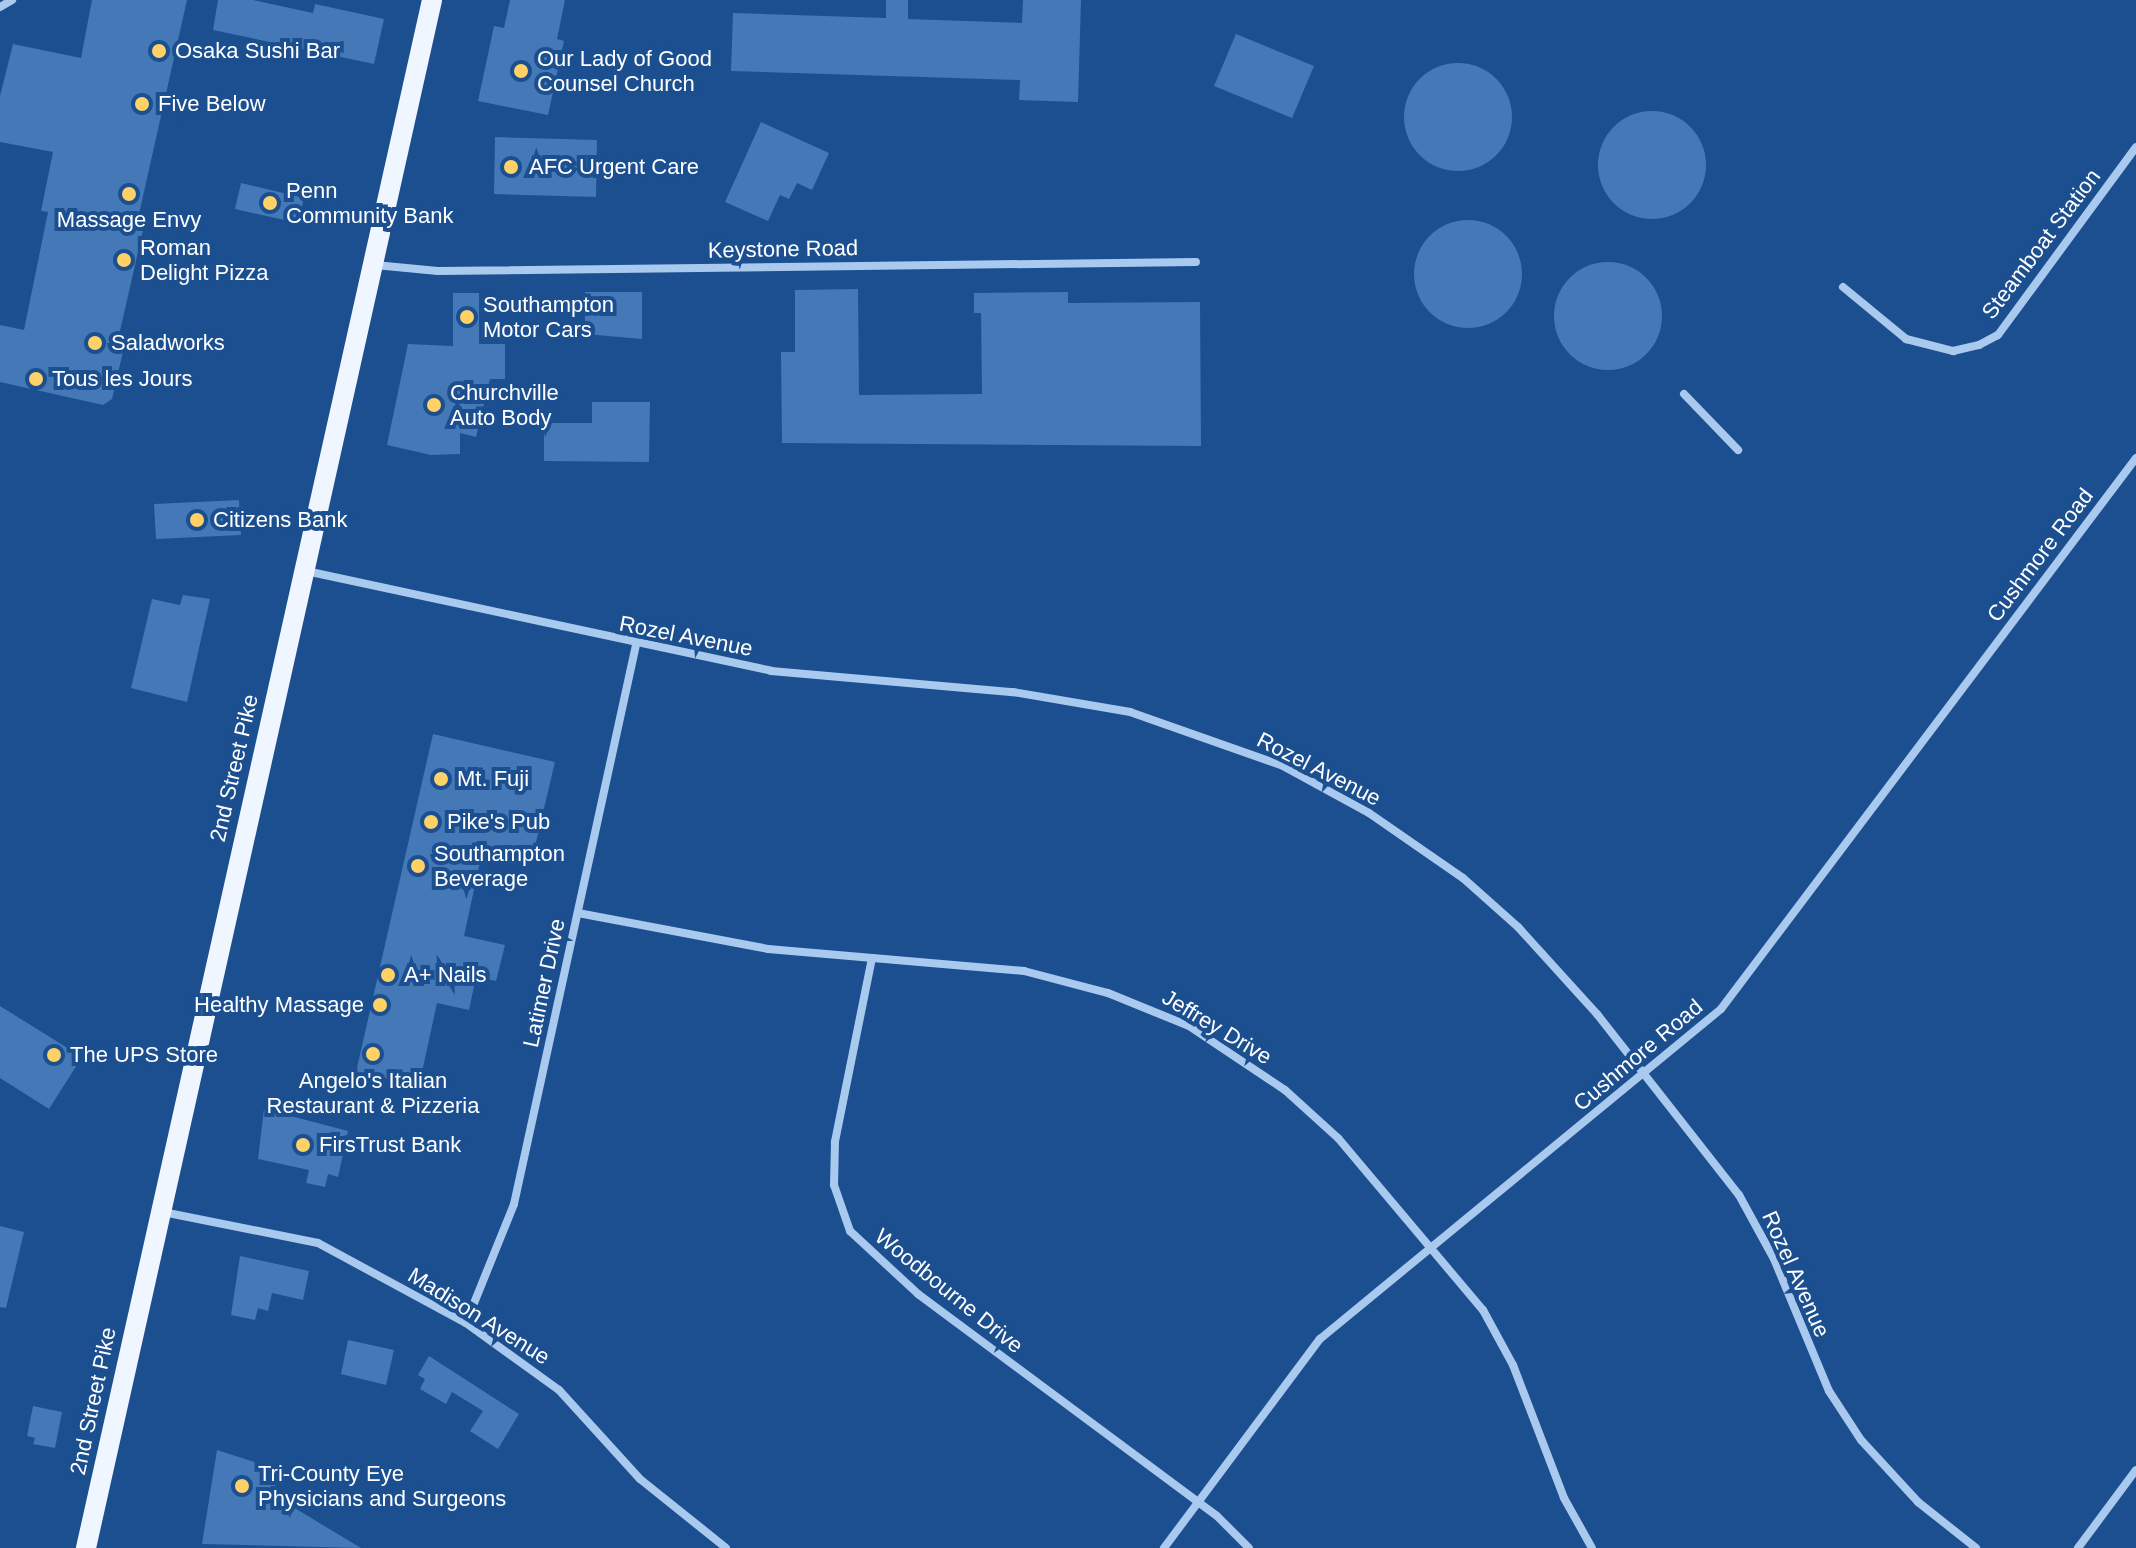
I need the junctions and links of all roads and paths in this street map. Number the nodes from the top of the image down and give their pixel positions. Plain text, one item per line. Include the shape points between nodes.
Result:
1 (12, 0) edge
2 (432, 0) edge
3 (0, 7) edge
4 (2136, 147) edge
5 (1196, 262) dead end
6 (371, 264) junction
7 (1843, 287) dead end
8 (1684, 394) dead end
9 (1738, 450) dead end
10 (2136, 458) edge
11 (305, 571) junction
12 (636, 645) junction
13 (578, 913) junction
14 (872, 958) junction
15 (1645, 1074) junction
16 (158, 1211) junction
17 (1432, 1250) junction
18 (466, 1323) junction
19 (2136, 1470) edge
20 (1198, 1502) junction
21 (86, 1548) edge
22 (726, 1548) edge
23 (1164, 1548) edge
24 (1249, 1548) edge
25 (1592, 1548) edge
26 (1976, 1548) edge
27 (2078, 1548) edge

1 - 3 street
2 - 6 main road, 2nd Street Pike
4 - 7 street, Steamboat Station via 1998,335 1979,345 1953,351 1906,339
5 - 6 street, Keystone Road via 438,271
6 - 11 main road, 2nd Street Pike
8 - 9 street
10 - 15 street, Cushmore Road via 1729,999 1703,1028
11 - 12 street, Rozel Avenue
11 - 16 main road, 2nd Street Pike
12 - 13 street, Latimer Drive
12 - 15 street, Rozel Avenue via 840,681 1071,699 1189,729 1283,766 1369,813 1463,878 1559,970
13 - 14 street, Jeffrey Drive via 768,949
13 - 18 street, Latimer Drive via 514,1204
14 - 17 street, Jeffrey Drive via 1052,977 1136,1002 1189,1026 1314,1115
14 - 20 street, Woodbourne Drive via 834,1156 834,1185 850,1231 918,1294
15 - 17 street, Cushmore Road
15 - 26 street, Rozel Avenue via 1751,1216 1815,1362 1861,1440 1918,1502
16 - 18 street, Madison Avenue via 318,1243
16 - 21 main road, 2nd Street Pike
17 - 20 street, Cushmore Road via 1320,1339
17 - 25 street, Jeffrey Drive via 1500,1336 1543,1452
18 - 22 street, Madison Avenue via 559,1390 640,1479
19 - 27 street
20 - 23 street, Cushmore Road
20 - 24 street, Woodbourne Drive

